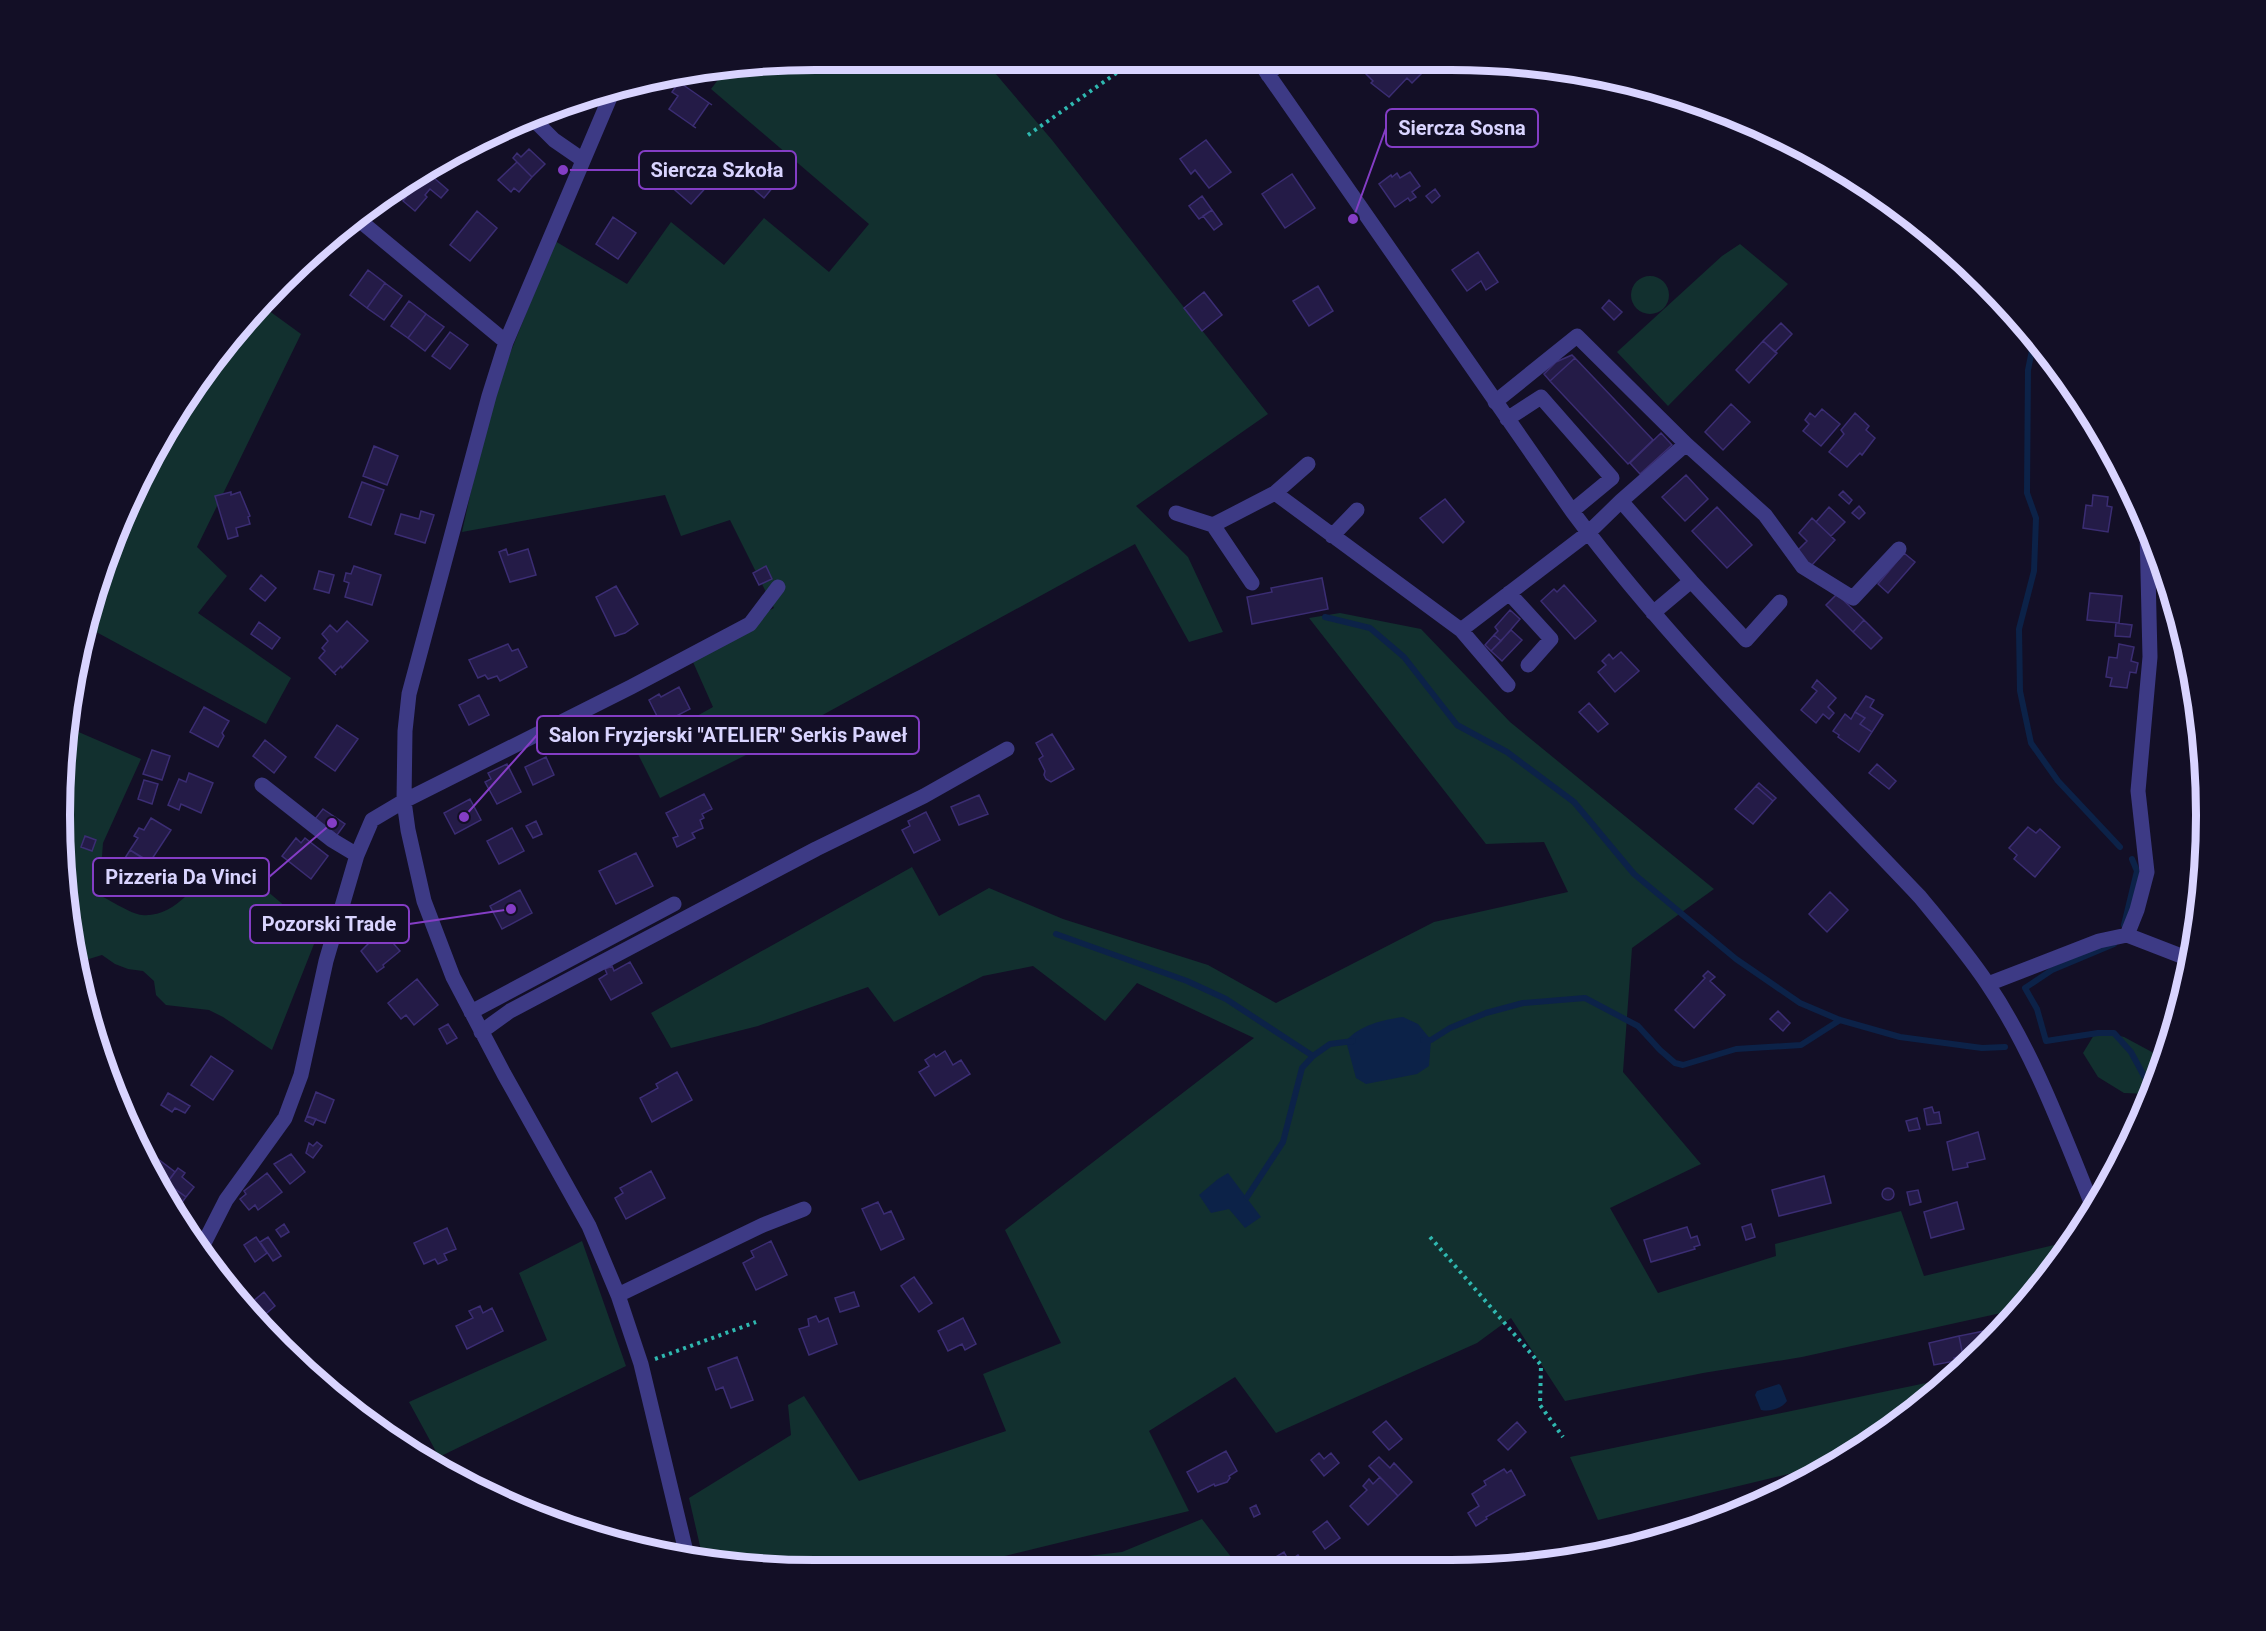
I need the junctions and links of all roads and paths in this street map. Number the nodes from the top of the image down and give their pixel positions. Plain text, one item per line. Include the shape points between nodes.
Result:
1 (1121, 70) edge
2 (1265, 70) edge
3 (1273, 70) edge
4 (1268, 75) junction
5 (609, 100) edge
6 (538, 124) edge
7 (1028, 135) dead end
8 (583, 160) junction
9 (362, 224) edge
10 (506, 342) junction
11 (1495, 402) junction
12 (1507, 419) junction
13 (1686, 444) junction
14 (1308, 464) dead end
15 (1275, 493) junction
16 (1621, 501) junction
17 (1357, 510) dead end
18 (1572, 512) junction
19 (1176, 513) dead end
20 (1213, 525) junction
21 (1588, 533) junction
22 (1332, 536) junction
23 (1899, 549) dead end
24 (2148, 553) edge
25 (1691, 581) junction
26 (1252, 583) dead end
27 (778, 587) dead end
28 (1509, 593) junction
29 (1780, 602) dead end
30 (1653, 613) junction
31 (1461, 630) junction
32 (1528, 665) dead end
33 (1509, 685) dead end
34 (1007, 749) dead end
35 (262, 785) dead end
36 (404, 801) junction
37 (357, 855) junction
38 (674, 904) dead end
39 (2127, 935) junction
40 (2182, 956) edge
41 (1988, 984) junction
42 (471, 1012) junction
43 (481, 1032) junction
44 (2089, 1198) edge
45 (804, 1209) dead end
46 (776, 1210) dead end
47 (1430, 1237) dead end
48 (205, 1242) edge
49 (721, 1245) junction
50 (618, 1295) junction
51 (756, 1322) dead end
52 (641, 1364) junction
53 (1563, 1437) dead end
54 (685, 1549) edge

1 - 7 path
2 - 4 street
3 - 4 street
4 - 11 street
5 - 8 street
6 - 8 street
8 - 10 street
9 - 10 street
10 - 36 street via 409,694
11 - 12 street
11 - 13 street via 1577,336
12 - 18 street
12 - 18 street via 1541,397 1612,478
13 - 16 street
13 - 23 street via 1765,515 1803,567 1853,598
14 - 15 street
15 - 20 street
15 - 22 street
16 - 21 street
16 - 25 street
17 - 22 street
18 - 21 street
19 - 20 street
20 - 26 street
21 - 28 street
21 - 30 street
22 - 31 street
24 - 39 street via 2150,657 2138,791 2147,872
25 - 29 street via 1746,640
25 - 30 street
27 - 36 street via 750,624
28 - 31 street
28 - 32 street via 1551,639
30 - 41 street via 1920,897
31 - 33 street
34 - 43 street via 510,1011
35 - 37 street
36 - 37 street via 372,820
36 - 42 street via 424,901
37 - 48 street via 326,961 301,1075 285,1118 226,1200
38 - 42 street
39 - 40 street
39 - 41 street via 2099,941
41 - 44 street via 2033,1067
42 - 43 street
43 - 50 street via 590,1226
45 - 49 street
46 - 49 street
47 - 53 path via 1541,1365 1540,1405
49 - 50 street
50 - 52 street
51 - 52 path
52 - 54 street

